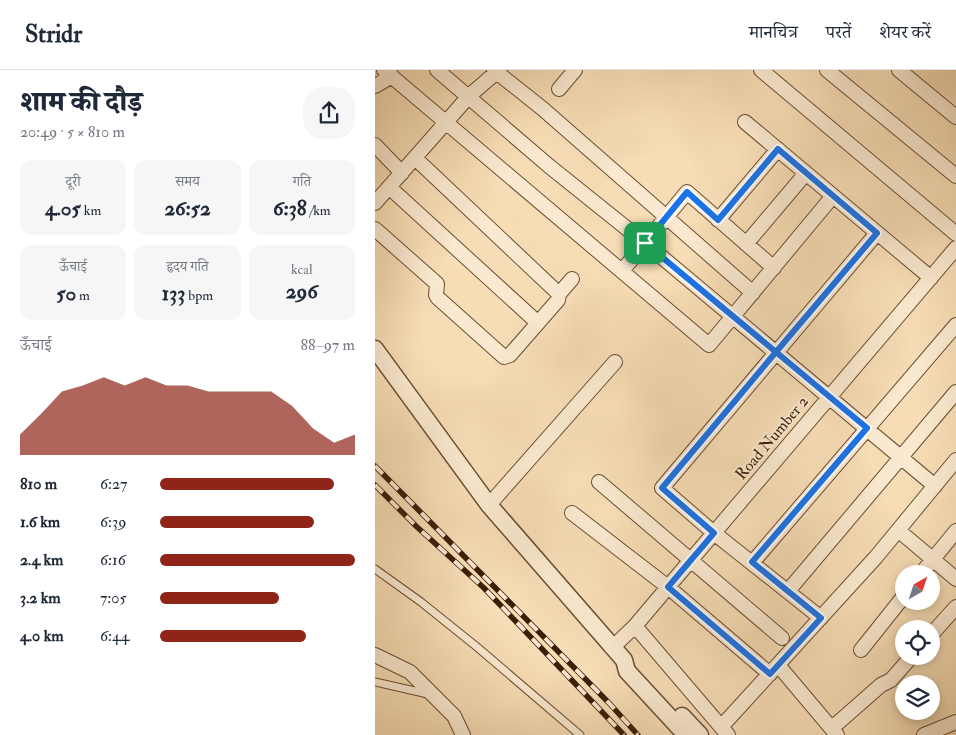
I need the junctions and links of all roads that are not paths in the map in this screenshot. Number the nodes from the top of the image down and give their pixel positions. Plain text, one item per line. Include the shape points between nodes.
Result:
1 (437, 70) edge
2 (575, 70) edge
3 (761, 70) edge
4 (827, 70) edge
5 (899, 70) edge
6 (497, 71) edge
7 (388, 73) edge
8 (375, 86) edge
9 (559, 89) dead end
10 (469, 96) junction
11 (956, 117) edge
12 (745, 122) dead end
13 (446, 123) junction
14 (375, 145) edge
15 (778, 149) junction
16 (415, 158) junction
17 (402, 173) junction
18 (807, 173) junction
19 (956, 176) edge
20 (389, 187) junction
21 (833, 196) junction
22 (375, 203) edge
23 (666, 218) junction
24 (718, 220) junction
25 (375, 229) edge
26 (877, 233) junction
27 (956, 234) edge
28 (645, 243) junction
29 (747, 244) junction
30 (956, 248) edge
31 (774, 268) junction
32 (622, 271) junction
33 (931, 278) junction
34 (572, 279) dead end
35 (753, 293) junction
36 (559, 294) junction
37 (733, 316) junction
38 (538, 323) junction
39 (956, 324) edge
40 (375, 349) edge
41 (776, 352) junction
42 (615, 362) dead end
43 (956, 392) edge
44 (830, 397) junction
45 (867, 428) junction
46 (901, 457) junction
47 (956, 460) edge
48 (599, 482) dead end
49 (935, 486) junction
50 (489, 505) junction
51 (572, 513) dead end
52 (898, 530) junction
53 (956, 531) edge
54 (714, 533) junction
55 (933, 559) junction
56 (692, 560) junction
57 (752, 562) junction
58 (928, 565) edge
59 (375, 569) edge
60 (956, 579) edge
61 (668, 587) junction
62 (788, 592) junction
63 (895, 607) edge
64 (956, 607) edge
65 (821, 618) junction
66 (940, 625) edge
67 (635, 626) junction
68 (782, 638) dead end
69 (861, 650) dead end
70 (618, 654) junction
71 (375, 655) edge
72 (904, 665) edge
73 (774, 669) junction
74 (375, 682) edge
75 (433, 695) junction
76 (956, 722) edge
77 (725, 731) edge
78 (835, 732) edge
79 (463, 735) edge
80 (580, 735) edge
81 (686, 735) edge
82 (700, 735) edge
83 (924, 735) edge

1 - 10 street
2 - 9 street
3 - 27 street
4 - 19 street
5 - 11 street
6 - 10 street
6 - 23 street
7 - 8 street
7 - 13 street
10 - 13 street
10 - 28 street
12 - 15 street
13 - 16 street
13 - 32 street
14 - 17 street
15 - 18 street
15 - 24 street
16 - 17 street
16 - 36 street
17 - 20 street
18 - 21 street
18 - 29 street
20 - 22 street
20 - 38 street
21 - 26 street
21 - 31 street
23 - 24 street via 687,192
23 - 28 street
23 - 35 street
24 - 29 street
25 - 38 street via 437,284 438,298 501,356 510,355
26 - 33 street
26 - 41 street
28 - 32 street
28 - 37 street
29 - 31 street
30 - 33 street, Road Number 2
31 - 35 street
32 - 37 street via 709,346
33 - 44 street, Road Number 2
34 - 36 street
35 - 37 street
36 - 38 street via 558,300
37 - 41 street
39 - 45 street
40 - 50 street
41 - 44 street
41 - 54 street via 662,488
42 - 50 street
43 - 46 street
44 - 45 street
44 - 54 street, Road Number 2
45 - 46 street
45 - 57 street
46 - 49 street
46 - 62 street
47 - 49 street
48 - 56 street
49 - 52 street
50 - 70 street
51 - 61 street
52 - 55 street
52 - 65 street
53 - 55 street
54 - 56 street, Road Number 2
54 - 57 street
55 - 58 street
55 - 60 street
56 - 61 street, Road Number 2
56 - 68 street
57 - 62 street
59 - 80 lane via 470,641
61 - 67 street, Road Number 2
61 - 73 street
62 - 65 street
63 - 69 street
64 - 66 street
65 - 73 street
67 - 70 street, Road Number 2
67 - 77 street
70 - 81 street via 627,671
70 - 82 street via 634,663
71 - 75 street via 410,672
72 - 78 street
73 - 77 street
73 - 78 street
74 - 75 lane
75 - 79 street via 454,716
76 - 83 street

